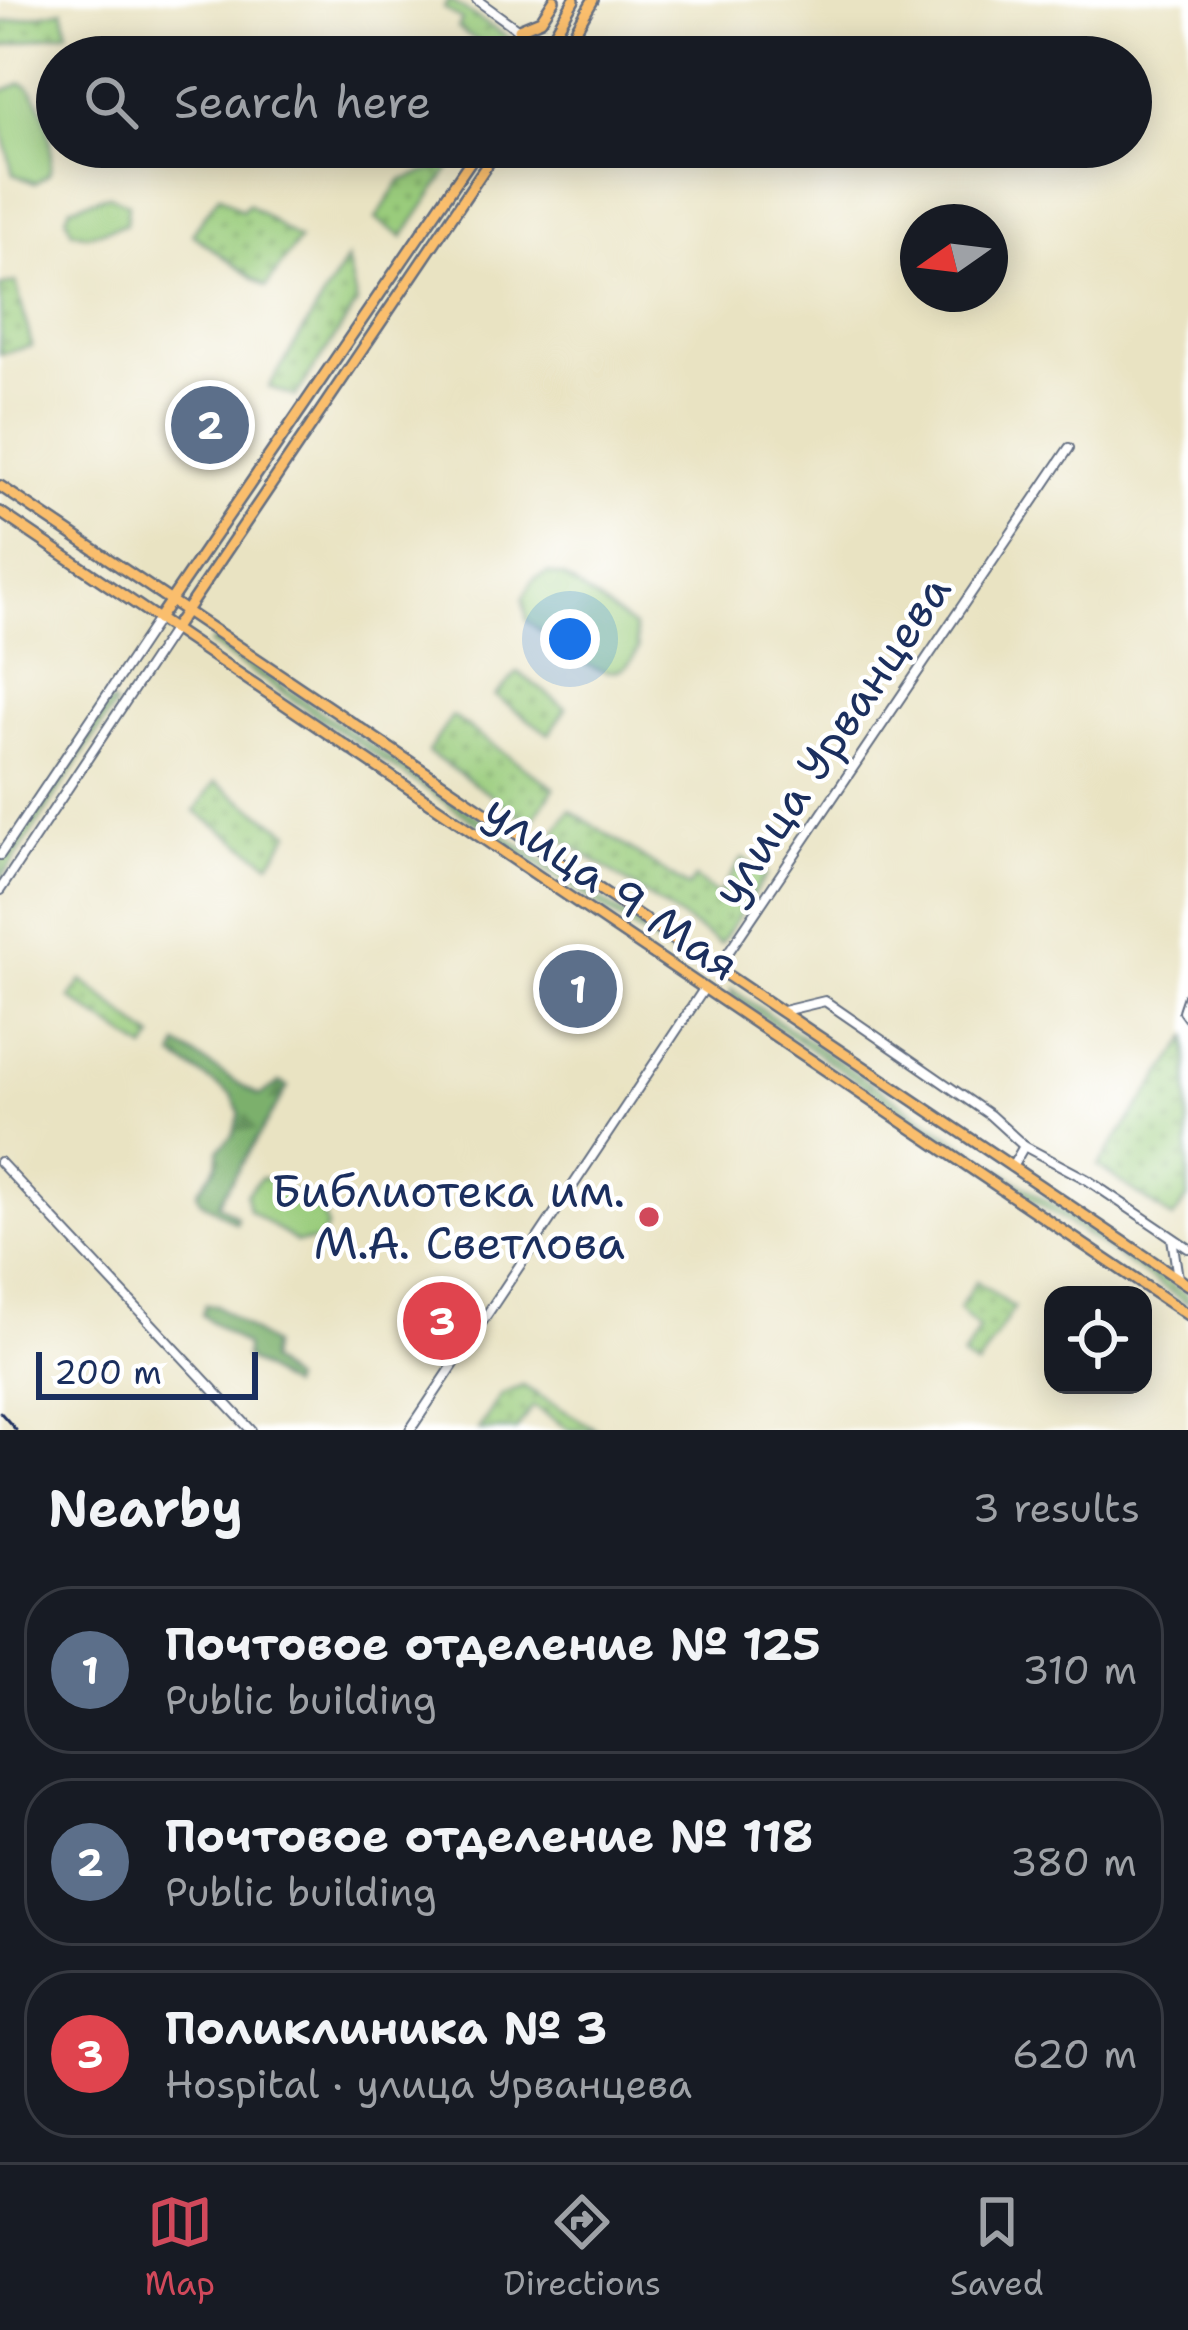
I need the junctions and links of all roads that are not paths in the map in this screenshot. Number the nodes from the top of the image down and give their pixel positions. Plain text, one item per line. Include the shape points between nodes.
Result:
1 (477, 0) edge
2 (554, 0) edge
3 (574, 0) edge
4 (593, 0) edge
5 (520, 29) junction
6 (528, 36) edge
7 (559, 36) edge
8 (566, 36) edge
9 (466, 168) edge
10 (485, 168) edge
11 (388, 283) junction
12 (402, 292) junction
13 (1069, 448) dead end
14 (0, 486) edge
15 (0, 512) edge
16 (171, 601) junction
17 (186, 610) junction
18 (158, 620) junction
19 (173, 630) junction
20 (110, 694) junction
21 (125, 704) junction
22 (0, 855) edge
23 (0, 890) edge
24 (719, 966) junction
25 (704, 989) junction
26 (1188, 996) edge
27 (783, 1010) junction
28 (1188, 1018) edge
29 (1024, 1145) junction
30 (0, 1162) edge
31 (1012, 1167) junction
32 (1172, 1237) junction
33 (1188, 1248) edge
34 (1183, 1282) edge
35 (1188, 1315) edge
36 (251, 1430) edge
37 (410, 1430) edge

1 - 5 street
2 - 5 main road via 541,20
3 - 7 main road
4 - 8 main road
5 - 6 street
9 - 11 main road
10 - 12 main road
11 - 12 main road
11 - 16 main road
12 - 17 main road
13 - 24 street, улица Урванцева
14 - 16 main road, улица 9 Мая
15 - 18 main road, улица 9 Мая
16 - 17 main road, улица 9 Мая
16 - 18 main road
17 - 19 main road
17 - 24 main road, улица 9 Мая
18 - 19 main road, улица 9 Мая
18 - 20 street
19 - 21 street
19 - 25 main road, улица 9 Мая
20 - 21 street
20 - 22 street
21 - 23 street
24 - 25 main road, улица Урванцева
24 - 27 main road, улица 9 Мая
25 - 35 main road, улица 9 Мая
25 - 37 street, улица Урванцева
26 - 28 street
27 - 29 street via 825,1001
27 - 31 main road, улица 9 Мая
29 - 31 street
29 - 32 street
30 - 36 street
31 - 34 main road, улица 9 Мая
32 - 33 street
32 - 34 street

